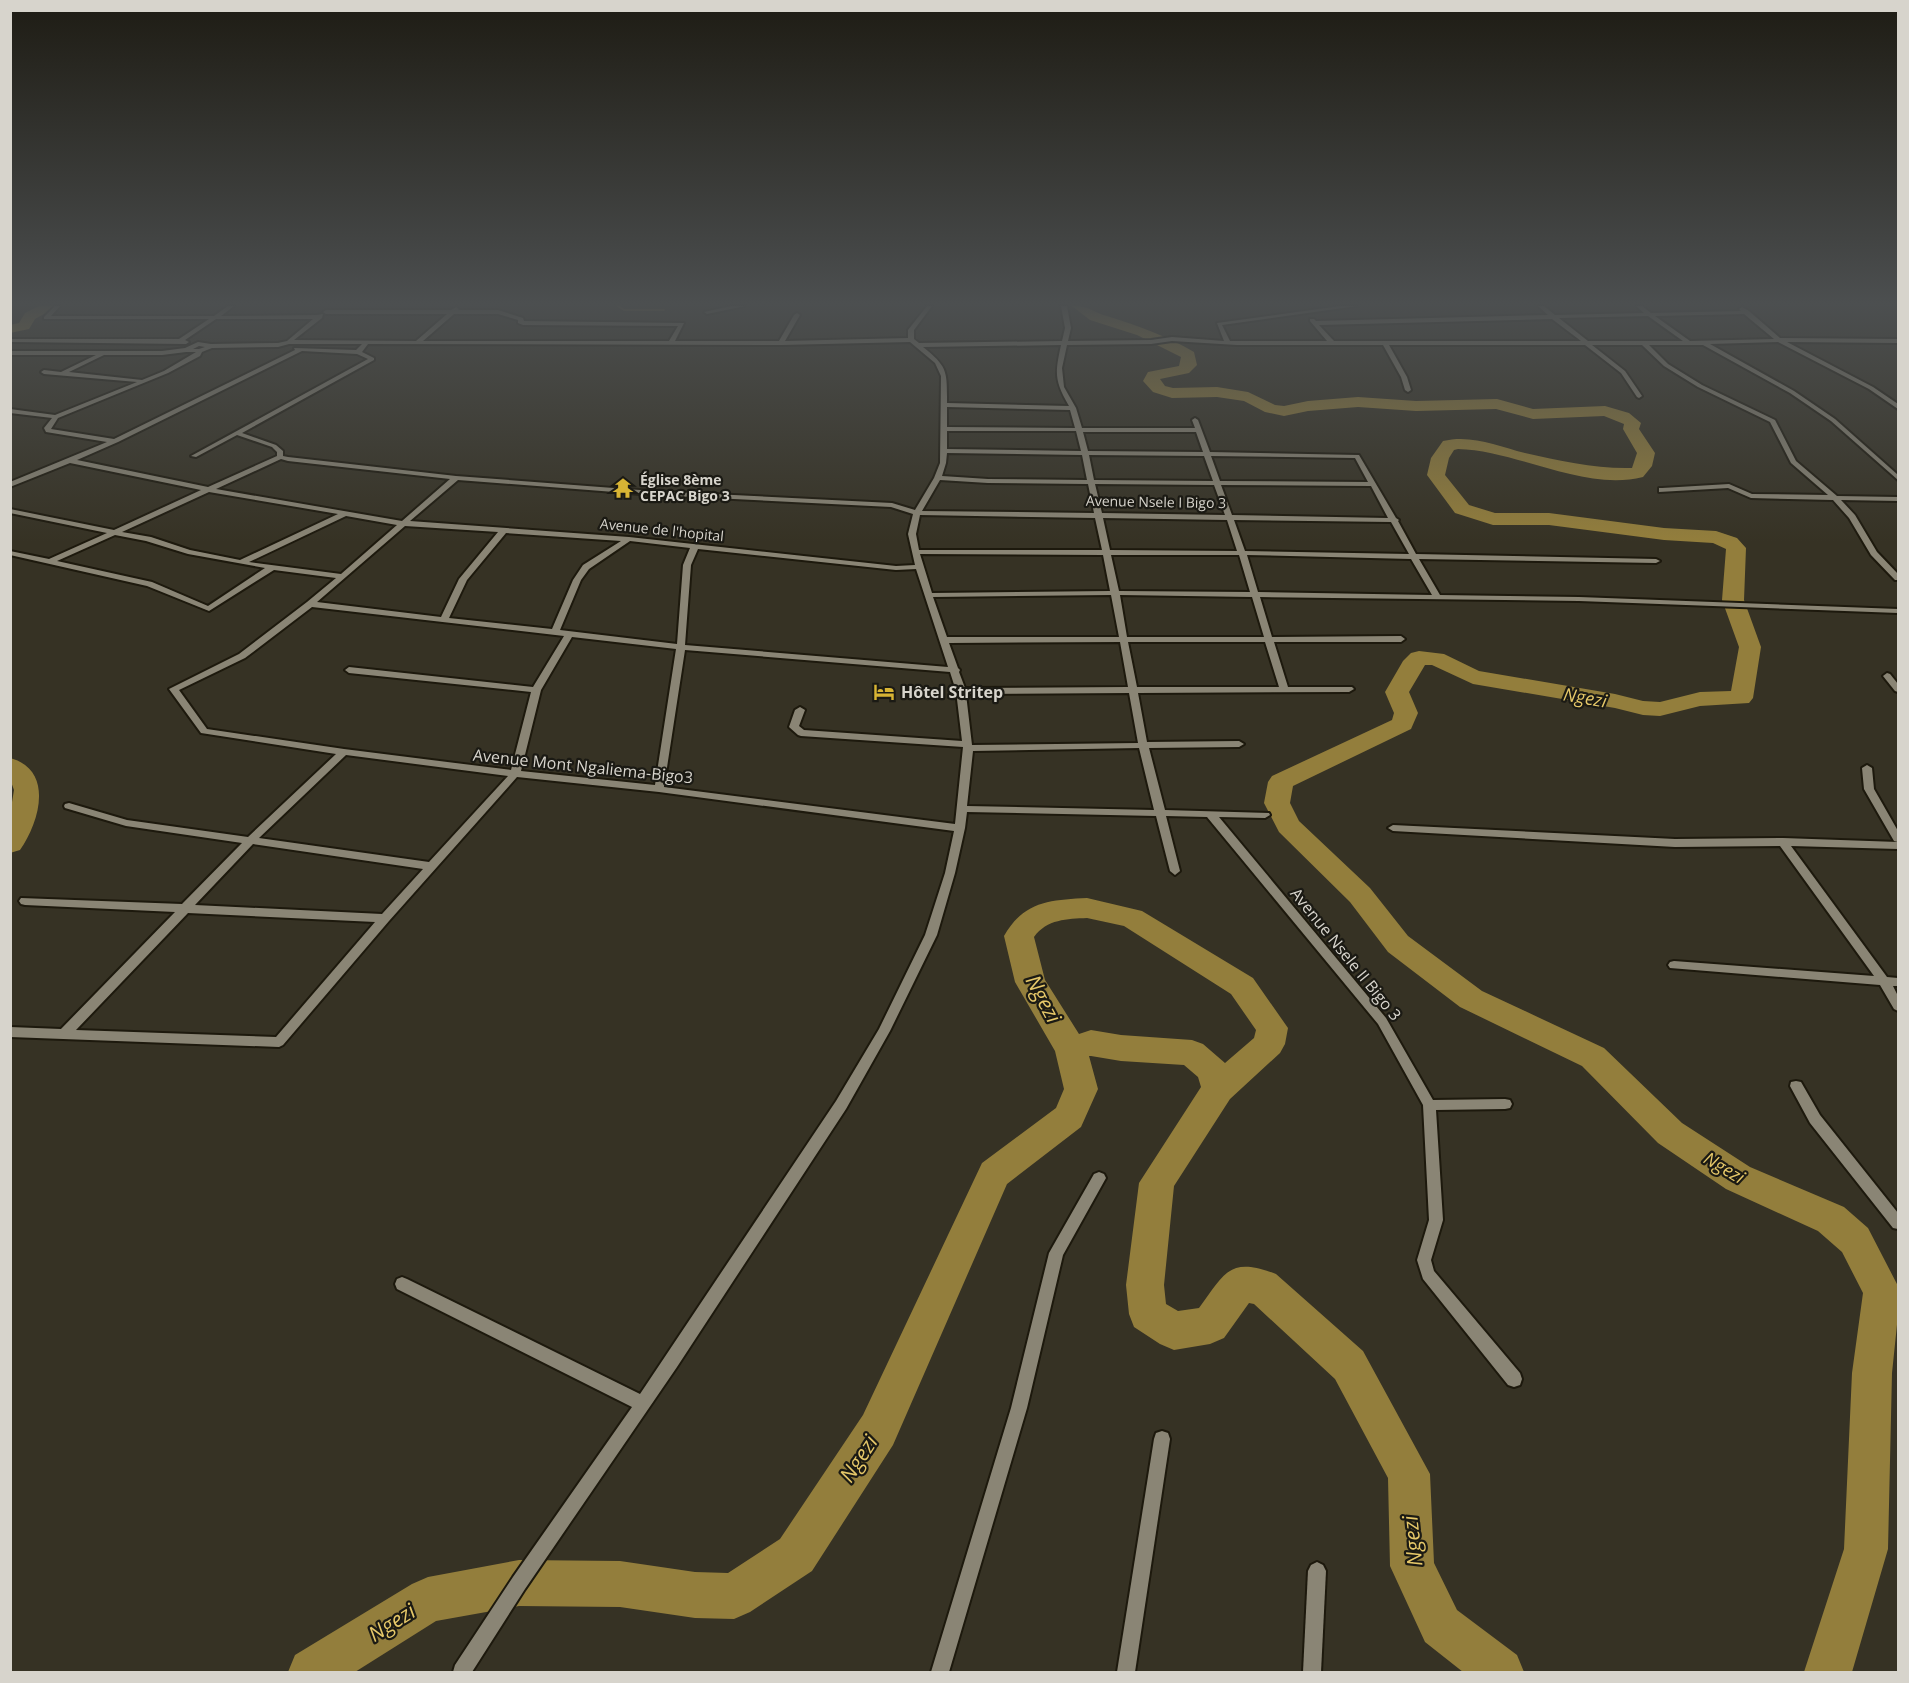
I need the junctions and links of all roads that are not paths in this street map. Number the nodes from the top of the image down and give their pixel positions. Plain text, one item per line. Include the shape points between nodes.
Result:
1 (134, 385) edge
2 (235, 385) edge
3 (325, 385) edge
4 (944, 385) edge
5 (1061, 385) edge
6 (1406, 385) edge
7 (1631, 385) edge
8 (1698, 385) edge
9 (1778, 385) edge
10 (1864, 385) edge
11 (1408, 390) dead end
12 (1639, 396) dead end
13 (945, 405) junction
14 (1899, 407) edge
15 (1073, 408) junction
16 (10, 411) edge
17 (56, 417) junction
18 (1195, 420) dead end
19 (945, 429) junction
20 (1079, 429) junction
21 (1198, 430) junction
22 (237, 433) junction
23 (116, 441) junction
24 (945, 451) junction
25 (1084, 452) junction
26 (1205, 453) junction
27 (194, 456) dead end
28 (280, 457) junction
29 (72, 461) junction
30 (456, 478) junction
31 (938, 478) junction
32 (1899, 478) edge
33 (1090, 482) junction
34 (1216, 482) junction
35 (1374, 484) junction
36 (10, 485) edge
37 (206, 489) junction
38 (1662, 490) dead end
39 (1834, 497) junction
40 (1899, 499) edge
41 (10, 512) edge
42 (917, 513) junction
43 (344, 514) junction
44 (1098, 515) junction
45 (1228, 517) junction
46 (1395, 520) junction
47 (401, 523) junction
48 (504, 530) junction
49 (112, 532) junction
50 (629, 539) junction
51 (694, 548) junction
52 (915, 552) junction
53 (1106, 552) junction
54 (10, 553) edge
55 (1242, 553) junction
56 (1415, 557) junction
57 (1656, 561) dead end
58 (49, 562) junction
59 (242, 562) junction
60 (272, 567) junction
61 (919, 567) junction
62 (341, 576) junction
63 (1899, 578) edge
64 (1115, 593) junction
65 (1256, 594) junction
66 (930, 595) junction
67 (1437, 597) junction
68 (310, 604) junction
69 (1899, 611) edge
70 (444, 619) junction
71 (555, 632) junction
72 (570, 634) junction
73 (1124, 639) junction
74 (1270, 639) junction
75 (1401, 639) dead end
76 (946, 640) junction
77 (681, 646) junction
78 (350, 670) dead end
79 (956, 670) junction
80 (1887, 676) dead end
81 (1133, 689) junction
82 (1284, 689) junction
83 (1349, 689) dead end
84 (1899, 689) edge
85 (536, 690) junction
86 (962, 691) junction
87 (800, 710) dead end
88 (1239, 744) dead end
89 (1143, 745) junction
90 (968, 746) junction
91 (344, 752) junction
92 (1867, 768) dead end
93 (515, 774) junction
94 (659, 789) junction
95 (69, 806) dead end
96 (963, 809) junction
97 (1159, 813) junction
98 (1210, 814) junction
99 (1265, 814) dead end
100 (960, 828) junction
101 (1393, 828) dead end
102 (1899, 838) edge
103 (251, 840) junction
104 (1783, 842) junction
105 (1899, 846) edge
106 (431, 866) junction
107 (1175, 871) dead end
108 (25, 901) dead end
109 (185, 908) junction
110 (384, 918) junction
111 (1674, 965) dead end
112 (1884, 981) junction
113 (1899, 982) edge
114 (1899, 1006) edge
115 (10, 1032) edge
116 (64, 1034) junction
117 (1796, 1086) dead end
118 (1505, 1104) dead end
119 (1429, 1105) junction
120 (1099, 1178) dead end
121 (1899, 1223) edge
122 (402, 1284) dead end
123 (1514, 1379) dead end
124 (643, 1404) junction
125 (1162, 1439) dead end
126 (1317, 1571) dead end
127 (462, 1672) edge
128 (940, 1672) edge
129 (1126, 1672) edge
130 (1312, 1672) edge

1 - 17 street
2 - 23 street
3 - 22 street
4 - 13 street
5 - 15 street
6 - 11 street
7 - 12 street
8 - 39 street via 1773,421 1793,462
9 - 32 street via 1833,420
10 - 14 street
13 - 15 street
13 - 19 street
15 - 20 street
16 - 17 street
17 - 23 street via 48,431
18 - 21 street
19 - 20 street
19 - 24 street
20 - 21 street
20 - 25 street
21 - 26 street
22 - 27 street
22 - 28 street via 274,446
23 - 29 street
24 - 25 street
24 - 31 street
25 - 26 street
25 - 33 street
26 - 34 street
26 - 35 street via 1357,456
28 - 30 street, Avenue Nsele I Bigo 3
28 - 37 street
29 - 36 street
29 - 37 street, Avenue de l'hopital
30 - 42 street, Avenue Nsele I Bigo 3 via 892,505
30 - 47 street
31 - 33 street, Avenue Nsele I Bigo 3
31 - 42 street
33 - 34 street, Avenue Nsele I Bigo 3
33 - 44 street
34 - 35 street, Avenue Nsele I Bigo 3
34 - 45 street
35 - 46 street
37 - 43 street, Avenue de l'hopital
37 - 49 street
38 - 39 street via 1729,486 1751,496
39 - 40 street
39 - 63 street via 1852,517 1874,553
41 - 49 street
42 - 44 street, Avenue Nsele I Bigo 3
42 - 52 street via 912,534
43 - 47 street, Avenue de l'hopital
43 - 59 street
44 - 45 street, Avenue Nsele I Bigo 3
44 - 53 street
45 - 46 street, Avenue Nsele I Bigo 3
45 - 55 street
46 - 56 street
47 - 48 street, Avenue de l'hopital
47 - 62 street
48 - 50 street, Avenue de l'hopital
48 - 70 street via 463,579
49 - 58 street
49 - 59 street
50 - 51 street, Avenue de l'hopital
50 - 71 street via 586,567
51 - 61 street, Avenue de l'hopital
51 - 77 street via 687,565
52 - 53 street
52 - 61 street
53 - 55 street
53 - 64 street
54 - 58 street
55 - 56 street
55 - 65 street
56 - 57 street
56 - 67 street
58 - 60 street via 149,585 209,609
59 - 60 street
60 - 62 street
61 - 66 street
62 - 68 street
64 - 65 street
64 - 66 street
64 - 73 street
65 - 67 street
65 - 74 street
66 - 76 street
67 - 69 street
68 - 70 street
68 - 91 street, Avenue Mont Ngaliema-Bigo3 via 242,656 174,689 204,730
70 - 71 street
71 - 72 street
72 - 77 street
72 - 85 street
73 - 74 street
73 - 76 street
73 - 81 street
74 - 75 street
74 - 82 street
76 - 79 street
77 - 79 street
77 - 94 street
78 - 85 street
79 - 86 street
80 - 84 street
81 - 82 street
81 - 86 street
81 - 89 street
82 - 83 street
85 - 93 street
86 - 90 street
87 - 90 street via 794,727 801,733
88 - 89 street
89 - 90 street
89 - 97 street
90 - 96 street
91 - 93 street, Avenue Mont Ngaliema-Bigo3
91 - 103 street
92 - 102 street via 1869,789
93 - 94 street, Avenue Mont Ngaliema-Bigo3
93 - 106 street
94 - 100 street, Avenue Mont Ngaliema-Bigo3
95 - 103 street via 126,823
96 - 97 street
96 - 100 street
97 - 98 street
97 - 107 street
98 - 99 street
98 - 119 street, Avenue Nsele II Bigo 3 via 1382,1021
100 - 124 street via 931,935 884,1031 841,1105
101 - 104 street via 1675,843
103 - 106 street
103 - 109 street
104 - 105 street
104 - 112 street
106 - 110 street
108 - 109 street
109 - 110 street
109 - 116 street
110 - 116 street via 279,1042
111 - 112 street
112 - 113 street
112 - 114 street
115 - 116 street
117 - 121 street via 1815,1119
118 - 119 street
119 - 123 street, Avenue Nsele II Bigo 3 via 1436,1220 1424,1260 1428,1274
120 - 128 street via 1056,1253 1019,1408
122 - 124 street
124 - 127 street
125 - 129 street
126 - 130 street

